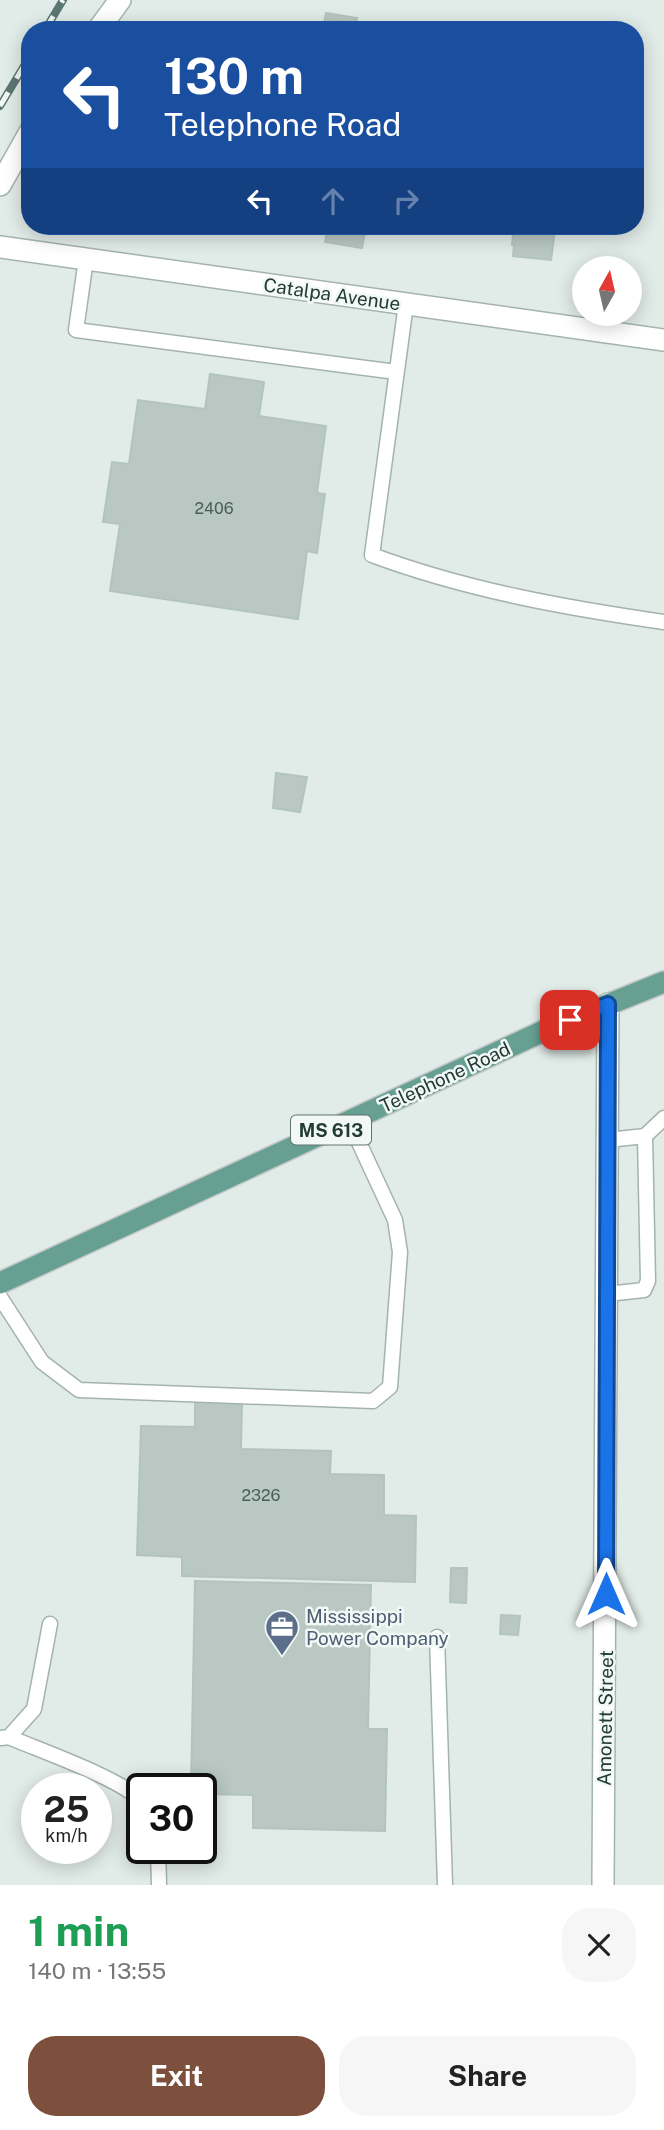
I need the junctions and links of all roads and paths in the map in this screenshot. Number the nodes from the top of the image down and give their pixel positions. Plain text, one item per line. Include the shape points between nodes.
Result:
1 (120, 0) edge
2 (105, 21) edge
3 (21, 148) edge
4 (0, 185) edge
5 (0, 247) edge
6 (86, 259) junction
7 (405, 304) junction
8 (664, 340) edge
9 (396, 372) junction
10 (664, 622) edge
11 (664, 982) edge
12 (608, 1004) junction
13 (664, 1118) edge
14 (349, 1121) junction
15 (645, 1136) junction
16 (608, 1140) junction
17 (0, 1283) edge
18 (607, 1294) junction
19 (0, 1297) edge
20 (50, 1624) dead end
21 (437, 1637) dead end
22 (5, 1737) edge
23 (126, 1790) edge
24 (158, 1864) edge
25 (159, 1885) edge
26 (445, 1885) edge
27 (603, 1885) edge

1 - 2 street
3 - 4 street
5 - 6 street, Catalpa Avenue
6 - 7 street, Catalpa Avenue
6 - 9 lane via 76,330
7 - 8 street, Catalpa Avenue
7 - 9 lane
9 - 10 lane via 372,555 418,572 582,610
11 - 12 main road, Telephone Road / MS 613
12 - 14 main road, Telephone Road / MS 613
12 - 16 street, Amonett Street
13 - 15 lane
14 - 17 main road, Telephone Road / MS 613
14 - 19 lane via 395,1220 400,1251 390,1387 373,1401 79,1390 42,1362
15 - 16 lane
15 - 18 lane via 648,1281 644,1290
16 - 18 street, Amonett Street
18 - 27 street, Amonett Street
20 - 22 lane via 34,1709
21 - 26 lane
22 - 23 lane via 102,1775
24 - 25 lane

